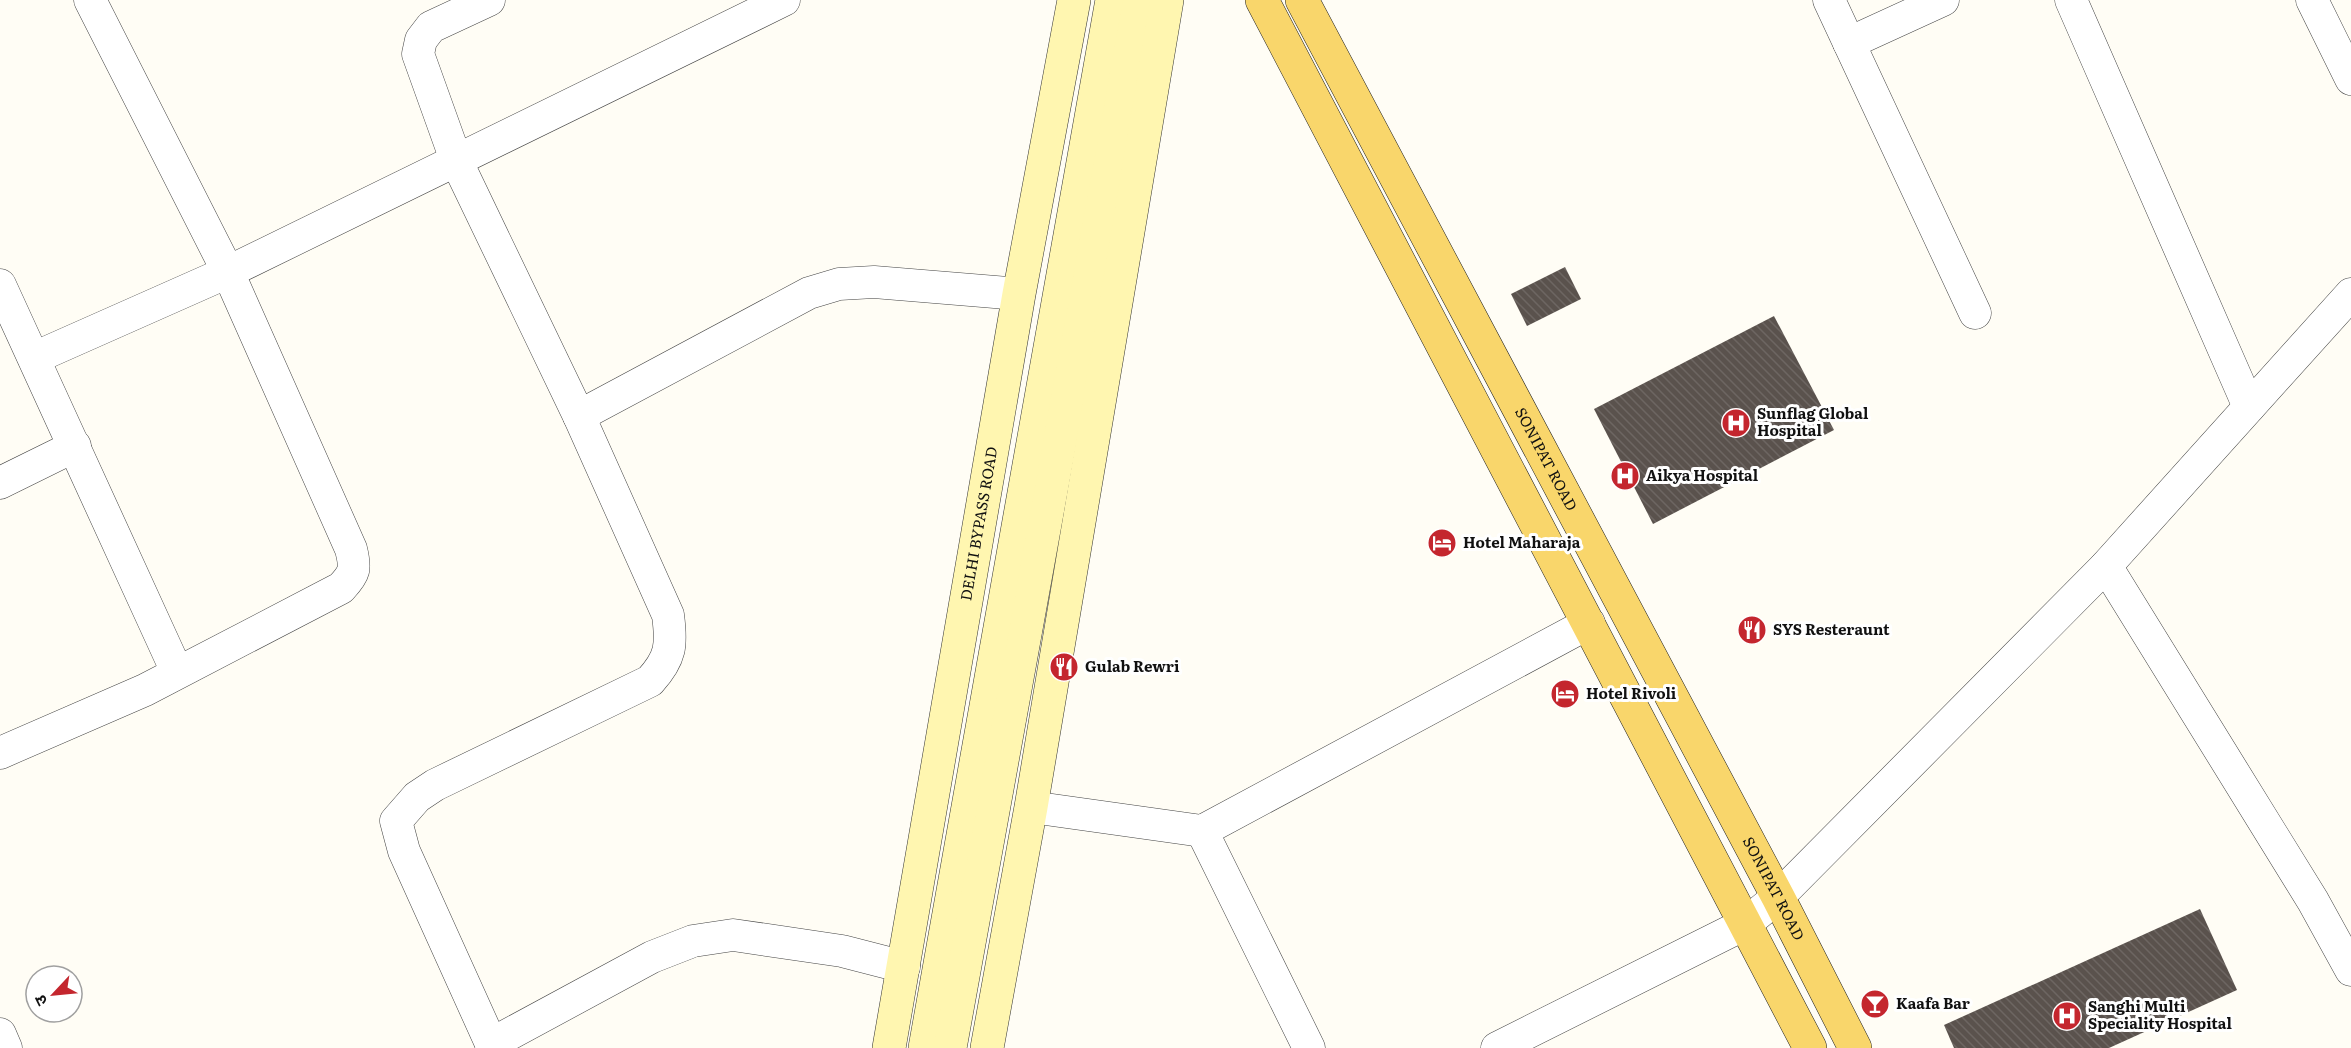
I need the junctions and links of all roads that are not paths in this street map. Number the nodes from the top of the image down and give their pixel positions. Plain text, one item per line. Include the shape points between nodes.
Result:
1 (90, 0) edge
2 (489, 0) edge
3 (784, 0) edge
4 (1074, 0) edge
5 (1112, 0) edge
6 (1140, 0) edge
7 (1167, 0) edge
8 (1262, 0) edge
9 (1302, 0) edge
10 (1829, 0) edge
11 (1942, 0) edge
12 (2071, 0) edge
13 (2312, 0) edge
14 (1849, 43) junction
15 (2351, 79) edge
16 (456, 160) junction
17 (228, 272) junction
18 (0, 285) edge
19 (1018, 294) junction
20 (2351, 294) edge
21 (1975, 313) dead end
22 (34, 358) junction
23 (2249, 407) junction
24 (579, 416) junction
25 (75, 446) junction
26 (0, 483) edge
27 (2106, 566) junction
28 (1589, 623) junction
29 (177, 672) junction
30 (0, 753) edge
31 (1031, 807) junction
32 (1202, 831) junction
33 (1778, 897) junction
34 (1745, 924) junction
35 (904, 967) junction
36 (2351, 969) edge
37 (0, 1034) edge
38 (492, 1046) edge
39 (6, 1048) edge
40 (889, 1048) edge
41 (925, 1048) edge
42 (950, 1048) edge
43 (987, 1048) edge
44 (1309, 1048) edge
45 (1497, 1048) edge
46 (1810, 1048) edge
47 (1855, 1048) edge

1 - 17 street
2 - 16 street via 431,27 421,40 418,54
3 - 16 street
4 - 19 main road, DELHI BYPASS ROAD
5 - 41 main road
6 - 42 main road
7 - 31 main road
8 - 28 main road
9 - 33 main road, SONIPAT ROAD
10 - 14 street
11 - 14 street
12 - 23 street
13 - 15 street
14 - 21 street
16 - 17 street
16 - 24 street
17 - 22 street
17 - 29 street via 351,549 355,566 341,588
18 - 22 street
19 - 24 street via 874,282 839,284 809,293
19 - 35 main road, DELHI BYPASS ROAD
20 - 23 street
22 - 25 street
23 - 27 street
24 - 38 street via 668,615 669,654 650,681 435,785 417,797 396,821 404,851
25 - 26 street
25 - 29 street
27 - 33 street
27 - 36 street
28 - 32 street
28 - 34 main road
29 - 30 street via 145,690
31 - 32 street
31 - 43 main road
32 - 44 street
33 - 34 street
33 - 47 main road, SONIPAT ROAD
34 - 45 street
34 - 46 main road
35 - 38 street via 842,951 733,935 693,941 652,957
35 - 40 main road, DELHI BYPASS ROAD
37 - 39 street

